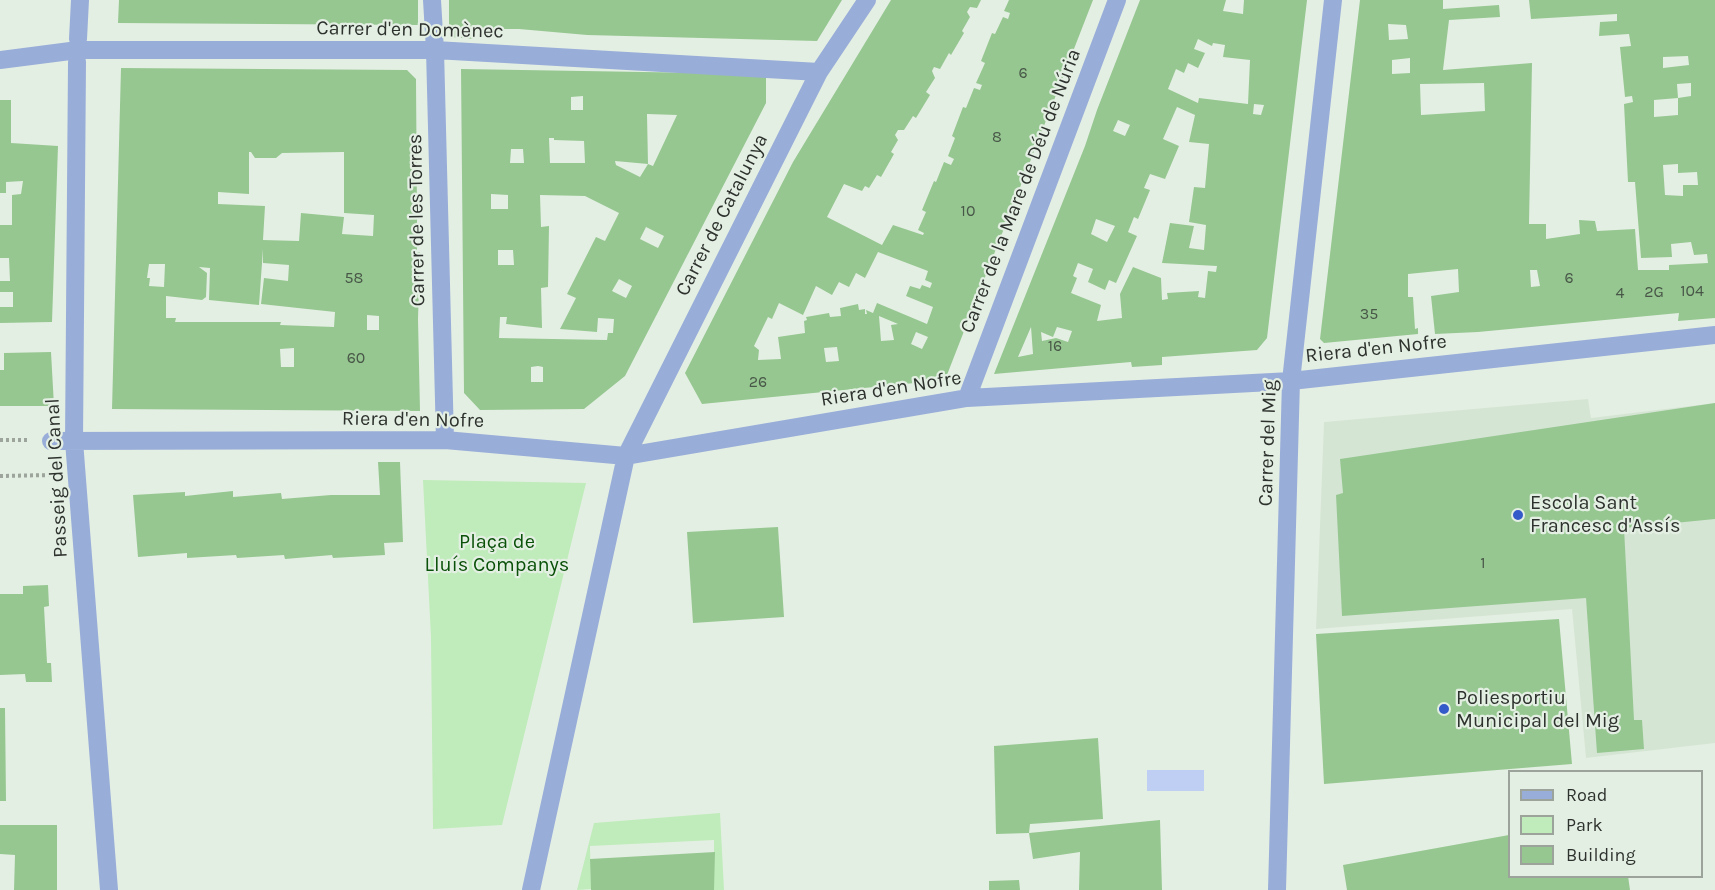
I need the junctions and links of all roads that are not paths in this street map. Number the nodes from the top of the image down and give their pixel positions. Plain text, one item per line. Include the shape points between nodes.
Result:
1 (80, 0) edge
2 (432, 0) edge
3 (867, 0) edge
4 (1117, 0) edge
5 (1333, 0) edge
6 (78, 39) dead end
7 (435, 50) junction
8 (0, 60) edge
9 (77, 62) dead end
10 (819, 72) junction
11 (1715, 335) edge
12 (1291, 381) junction
13 (968, 398) junction
14 (445, 440) junction
15 (51, 441) dead end
16 (74, 441) junction
17 (626, 456) junction
18 (109, 890) edge
19 (531, 890) edge
20 (1278, 890) edge

1 - 6 street
2 - 7 street, Carrer de les Torres
3 - 10 street, Carrer de Catalunya
4 - 13 street, Carrer de la Mare de Déu de Núria
5 - 12 street, Carrer del Mig
7 - 8 street, Carrer d'en Domènec via 78,50
7 - 10 street, Carrer d'en Domènec
7 - 14 street, Carrer de les Torres
9 - 16 street, Passeig del Canal
10 - 17 street, Carrer de Catalunya
11 - 12 street, Riera d'en Nofre
12 - 13 street, Riera d'en Nofre
12 - 20 street, Carrer del Mig
13 - 17 street, Riera d'en Nofre
14 - 16 street, Riera d'en Nofre
14 - 17 street, Riera d'en Nofre
15 - 16 street, Riera d'en Nofre
16 - 18 street, Passeig del Canal
17 - 19 street

